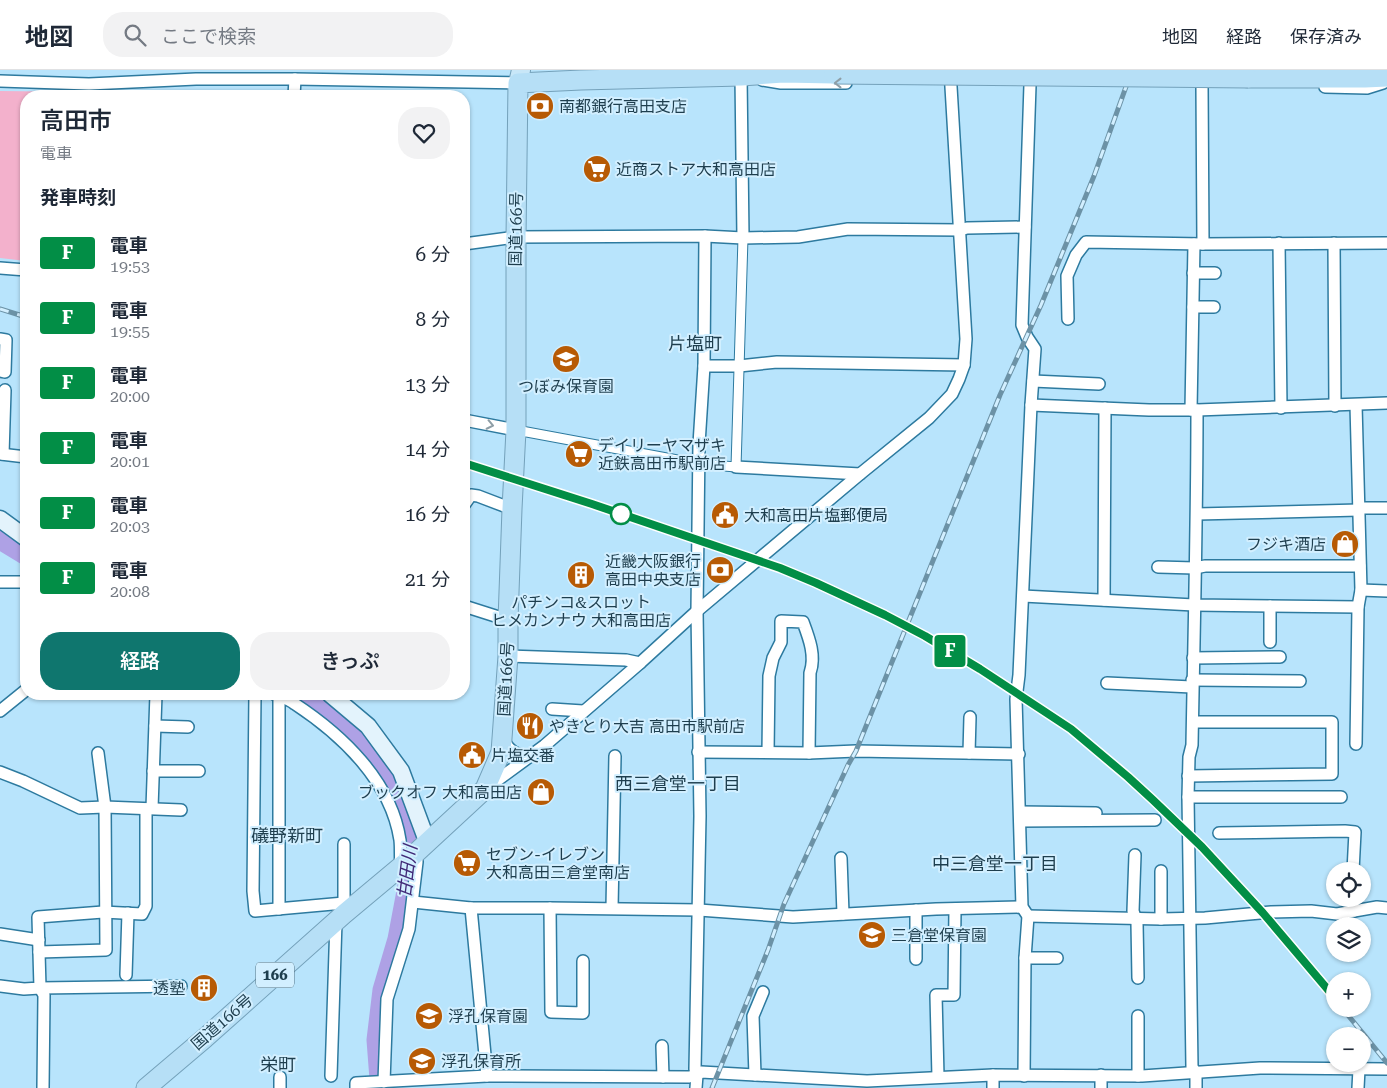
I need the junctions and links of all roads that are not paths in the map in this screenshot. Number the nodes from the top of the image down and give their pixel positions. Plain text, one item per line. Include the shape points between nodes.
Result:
1 (950, 70) edge
2 (1100, 70) edge
3 (1154, 70) edge
4 (1370, 70) edge
5 (746, 72) edge
6 (1387, 73) edge
7 (518, 74) edge
8 (196, 75) edge
9 (1387, 77) edge
10 (295, 79) junction
11 (0, 81) edge
12 (1387, 81) edge
13 (951, 83) junction
14 (1030, 85) junction
15 (1202, 85) junction
16 (294, 90) edge
17 (1025, 227) junction
18 (960, 230) junction
19 (705, 236) junction
20 (516, 237) junction
21 (743, 238) junction
22 (470, 243) edge
23 (1279, 243) junction
24 (1334, 243) junction
25 (1387, 243) edge
26 (1198, 244) junction
27 (0, 268) edge
28 (20, 270) edge
29 (1193, 273) junction
30 (1215, 273) dead end
31 (1193, 307) junction
32 (1214, 307) dead end
33 (1068, 319) dead end
34 (0, 339) edge
35 (964, 365) junction
36 (704, 366) junction
37 (739, 366) junction
38 (0, 371) edge
39 (1033, 381) junction
40 (1099, 384) dead end
41 (5, 390) dead end
42 (1387, 403) edge
43 (1031, 405) junction
44 (1356, 405) junction
45 (1335, 406) junction
46 (1105, 408) junction
47 (1280, 408) junction
48 (1194, 410) junction
49 (470, 421) edge
50 (516, 430) junction
51 (1, 454) edge
52 (20, 456) edge
53 (699, 464) junction
54 (736, 467) junction
55 (860, 474) junction
56 (470, 496) edge
57 (1387, 508) edge
58 (512, 509) junction
59 (1359, 509) junction
60 (1197, 514) junction
61 (0, 519) edge
62 (20, 534) edge
63 (1360, 566) junction
64 (1158, 567) dead end
65 (1195, 568) junction
66 (0, 582) edge
67 (20, 582) edge
68 (1361, 590) junction
69 (1387, 590) edge
70 (1022, 596) junction
71 (1104, 600) junction
72 (1194, 604) junction
73 (1270, 606) junction
74 (1358, 607) junction
75 (470, 608) edge
76 (697, 611) junction
77 (508, 620) junction
78 (1270, 642) dead end
79 (508, 656) junction
80 (1193, 658) junction
81 (1280, 658) dead end
82 (640, 663) junction
83 (1300, 681) dead end
84 (1107, 683) dead end
85 (1192, 683) junction
86 (20, 695) edge
87 (156, 700) edge
88 (255, 700) edge
89 (277, 700) edge
90 (288, 700) edge
91 (337, 700) edge
92 (552, 709) dead end
93 (0, 711) edge
94 (583, 711) junction
95 (970, 717) dead end
96 (1193, 722) junction
97 (155, 726) junction
98 (188, 727) dead end
99 (503, 728) junction
100 (1356, 744) dead end
101 (698, 752) junction
102 (768, 752) junction
103 (98, 753) dead end
104 (809, 753) junction
105 (969, 753) junction
106 (533, 754) junction
107 (1019, 754) junction
108 (615, 756) dead end
109 (153, 770) junction
110 (199, 771) dead end
111 (0, 772) edge
112 (1188, 776) junction
113 (485, 789) junction
114 (1188, 797) junction
115 (1340, 797) dead end
116 (105, 807) junction
117 (149, 809) junction
118 (181, 810) dead end
119 (1113, 813) dead end
120 (1020, 817) junction
121 (1154, 820) dead end
122 (1219, 833) dead end
123 (344, 844) dead end
124 (1135, 855) dead end
125 (412, 856) junction
126 (841, 858) dead end
127 (1353, 862) edge
128 (1161, 871) dead end
129 (413, 902) junction
130 (1353, 907) edge
131 (471, 908) junction
132 (550, 908) junction
133 (612, 908) junction
134 (1387, 908) edge
135 (279, 909) junction
136 (955, 909) junction
137 (699, 910) junction
138 (916, 910) junction
139 (1354, 911) junction
140 (106, 912) junction
141 (1025, 912) junction
142 (128, 913) junction
143 (341, 913) junction
144 (843, 914) junction
145 (1137, 918) junction
146 (1190, 918) junction
147 (1161, 919) junction
148 (0, 934) edge
149 (39, 946) junction
150 (1025, 958) junction
151 (1057, 958) dead end
152 (916, 959) dead end
153 (583, 961) dead end
154 (126, 975) dead end
155 (1138, 978) dead end
156 (0, 986) edge
157 (181, 986) dead end
158 (40, 988) junction
159 (763, 992) dead end
160 (1138, 1016) dead end
161 (662, 1046) dead end
162 (1326, 1069) edge
163 (1371, 1069) edge
164 (1387, 1069) edge
165 (1359, 1072) edge
166 (1196, 1073) junction
167 (697, 1075) junction
168 (755, 1075) junction
169 (993, 1075) junction
170 (1100, 1075) junction
171 (331, 1076) dead end
172 (487, 1076) junction
173 (769, 1076) junction
174 (1024, 1076) junction
175 (663, 1077) junction
176 (938, 1078) junction
177 (1140, 1080) edge
178 (384, 1082) junction
179 (882, 1084) edge
180 (43, 1088) edge
181 (146, 1088) edge
182 (356, 1088) edge
183 (696, 1088) edge
184 (769, 1088) edge
185 (993, 1088) edge
186 (1101, 1088) edge
187 (1196, 1088) edge
188 (1358, 1088) edge

1 - 13 street
2 - 14 street via 1100,85
3 - 15 street via 1153,86
4 - 6 street
5 - 7 highway via 581,80
5 - 9 highway, bridge
13 -> 5 street via 781,84
5 - 21 street
7 - 10 street
7 - 20 highway, 国道166号 / 166
8 - 10 street
8 - 11 street via 89,84
10 - 16 street
12 - 15 street via 1367,88
13 - 14 street
13 - 18 street
14 - 17 street
15 - 26 street
17 - 18 street
17 - 39 street via 1022,325 1035,349
18 - 21 street via 848,229 798,237
18 - 35 street via 966,339
19 - 20 street
19 - 21 street
19 - 36 street
20 - 22 street
20 - 50 highway, 国道166号 / 166
21 - 37 street
23 - 24 street
23 - 26 street
23 - 47 street
24 - 25 street
24 - 45 street
26 - 29 street
26 - 33 street via 1086,242 1076,255 1068,276
27 - 28 street
29 - 30 street
29 - 31 street
31 - 32 street
31 - 48 street
34 - 38 street via 6,340 6,372
35 - 37 street via 777,362
35 - 55 street via 952,394 929,418
36 - 37 street
36 - 53 street
37 - 54 street
39 - 40 street
39 - 43 street
41 - 51 street
42 - 44 street
43 - 46 street
43 - 70 street
44 - 45 street
44 - 59 street
45 - 47 street
46 - 48 street
46 - 71 street
47 - 48 street
48 - 60 street
49 -> 50 street
50 - 53 street
50 - 58 highway, 国道166号 / 166
51 - 52 street
53 - 54 street
53 - 76 street
54 - 55 street
55 - 76 street
56 - 58 street via 478,496
57 - 59 street
58 - 77 highway, 国道166号 / 166
59 - 60 street
59 - 63 street
60 - 65 street
61 - 62 main road
63 - 65 street
63 - 68 street
64 - 65 street
65 - 72 street
66 - 67 street
68 - 69 street
68 - 74 street
70 - 71 street
70 - 107 street via 1016,699
71 - 72 street
72 - 73 street
72 - 80 street
73 - 74 street
73 - 78 street
74 - 100 street
75 - 77 street
76 - 82 street
76 - 101 street
77 - 79 highway, 国道166号 / 166
79 - 82 street
79 - 99 highway, 国道166号 / 166
80 - 81 street
80 - 85 street
82 - 94 street
83 - 85 street
84 - 85 street
85 - 96 street
86 - 93 street
87 - 97 street
88 - 135 street via 254,911
89 - 135 street
90 - 125 street via 333,732 362,762 376,780 400,840
91 - 125 main road via 368,726 401,771
92 - 94 street
94 - 106 street
95 - 105 street
96 - 112 street
96 - 112 street via 1332,722 1332,774
97 - 98 street
97 - 109 street
99 - 106 street via 505,744 513,752 522,756
99 - 113 highway, 国道166号 / 166 via 501,752
101 - 102 street
101 - 137 street
102 - 104 street
102 - 104 street via 769,676 781,642 781,621 803,622 812,647
103 - 116 street
104 - 105 street
105 - 107 street
106 - 113 street
107 - 120 street
108 - 133 street
109 - 110 street
109 - 117 street
111 - 116 street via 80,808
112 - 114 street
113 - 125 highway, 国道166号 / 166
114 - 115 street
114 - 146 street
116 - 117 street
116 - 140 street
117 - 118 street
117 - 142 street via 146,906 142,914
119 - 120 street
120 - 121 street
120 - 141 street
122 - 127 street via 1355,832
123 - 143 street
124 - 145 street via 1134,911
125 - 129 street via 417,862
125 - 143 highway, 国道166号 / 166
126 - 144 street
128 - 147 street
129 - 131 street
129 - 178 street via 387,999
130 - 139 street
131 - 132 street
131 - 172 street
132 - 133 street
132 - 153 street via 551,1012 584,1013
133 - 137 street
134 - 139 street
135 - 143 street
136 - 138 street
136 - 141 street
136 - 176 street via 954,995 936,995
137 - 144 street via 793,917
137 - 167 street
138 - 144 street
138 - 152 street
139 - 146 street via 1337,914 1271,912
140 - 142 street
140 - 149 street via 38,917
140 - 149 street via 106,950
141 - 145 street
141 - 150 street
142 - 154 street
143 - 171 street
143 - 181 highway, 国道166号 / 166
145 - 147 street
145 - 155 street
146 - 147 street
146 - 166 street via 1192,1067
148 - 149 street
149 - 158 street
150 - 151 street
150 - 174 street
156 - 158 street
157 - 158 street
158 - 180 street via 44,995
159 - 168 street via 753,1016
160 - 177 street
161 - 175 street
162 - 166 street via 1260,1068
163 - 164 street
165 - 188 street
166 - 177 street
166 - 187 street
167 - 168 street via 701,1072
167 - 175 street
167 - 183 street
168 - 173 street
169 - 174 street
169 - 176 street
169 - 185 street
170 - 174 street
170 - 177 street
170 - 186 street
172 - 175 street
172 - 178 street
173 - 179 street
173 - 184 street
176 - 179 street
178 - 182 street via 356,1083

